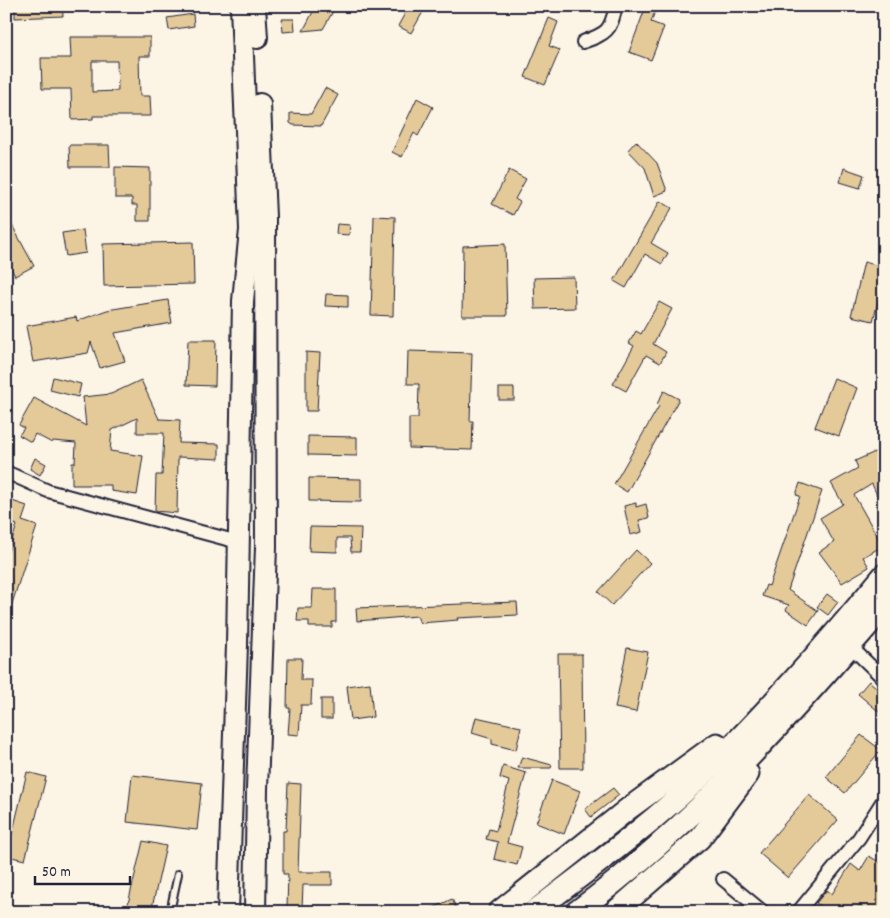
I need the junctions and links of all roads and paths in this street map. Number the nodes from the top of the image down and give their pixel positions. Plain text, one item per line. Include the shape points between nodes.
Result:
1 (241, 6) edge
2 (255, 6) edge
3 (616, 6) edge
4 (583, 42) dead end
5 (6, 472) edge
6 (238, 542) junction
7 (884, 575) edge
8 (884, 607) edge
9 (850, 646) junction
10 (884, 679) edge
11 (799, 705) junction
12 (770, 706) junction
13 (884, 798) edge
14 (178, 874) dead end
15 (723, 879) dead end
16 (170, 912) edge
17 (228, 912) edge
18 (255, 912) edge
19 (499, 912) edge
20 (534, 912) edge
21 (576, 912) edge
22 (615, 912) edge
23 (762, 912) edge
24 (798, 912) edge

1 - 6 main road via 250,230 243,300
2 - 18 main road via 266,217 266,547
3 - 4 street via 610,29
5 - 6 street via 48,491
6 - 17 main road via 238,645
7 - 12 highway
8 - 9 highway
9 - 10 street
9 - 11 highway
11 - 21 highway via 700,806
11 - 22 highway via 700,838
12 - 19 highway via 628,809
12 - 20 highway via 717,761 607,856
13 - 24 street via 859,838
14 - 16 lane
15 - 23 street

